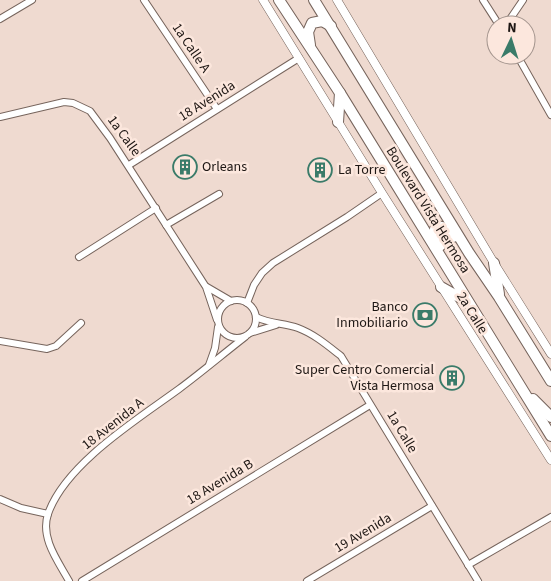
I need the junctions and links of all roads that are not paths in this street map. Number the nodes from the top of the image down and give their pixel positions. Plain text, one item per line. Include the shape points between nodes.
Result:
1 (32, 0) edge
2 (144, 0) edge
3 (263, 0) edge
4 (279, 0) edge
5 (314, 0) edge
6 (337, 0) edge
7 (483, 0) edge
8 (523, 0) edge
9 (493, 15) edge
10 (513, 15) edge
11 (0, 19) edge
12 (331, 27) junction
13 (311, 49) junction
14 (299, 58) junction
15 (522, 65) edge
16 (340, 93) junction
17 (216, 109) junction
18 (551, 115) edge
19 (0, 117) edge
20 (338, 122) junction
21 (129, 165) junction
22 (382, 193) junction
23 (219, 194) dead end
24 (156, 208) junction
25 (166, 225) junction
26 (79, 257) dead end
27 (494, 263) junction
28 (444, 264) junction
29 (482, 272) junction
30 (206, 287) junction
31 (441, 287) junction
32 (499, 297) junction
33 (231, 301) junction
34 (247, 303) junction
35 (470, 305) junction
36 (256, 317) junction
37 (81, 323) dead end
38 (218, 324) junction
39 (280, 324) junction
40 (248, 335) junction
41 (0, 341) edge
42 (551, 354) edge
43 (208, 366) junction
44 (551, 381) edge
45 (526, 394) junction
46 (370, 405) junction
47 (551, 417) edge
48 (551, 436) edge
49 (551, 460) edge
50 (0, 499) edge
51 (432, 506) junction
52 (48, 514) junction
53 (551, 517) edge
54 (468, 565) junction
55 (68, 581) edge
56 (82, 581) edge
57 (307, 581) edge
58 (478, 581) edge

1 - 11 street
2 - 17 street, 1a Calle A
3 - 14 street, 2a Calle
4 - 13 main road, Boulevard Vista Hermosa
5 - 12 main road, Boulevard Vista Hermosa
6 - 27 street
7 - 9 street
8 - 10 street
12 - 13 main road via 318,21 310,26
12 - 29 main road, Boulevard Vista Hermosa
13 - 16 main road, Boulevard Vista Hermosa
14 - 17 street, 18 Avenida
14 - 20 street, 2a Calle
15 - 18 street
16 - 20 main road
16 - 28 main road, Boulevard Vista Hermosa
17 - 21 street, 18 Avenida
19 - 21 street, 1a Calle via 64,102 73,103 90,111
20 - 22 street, 2a Calle
21 - 24 street, 1a Calle
22 - 31 street, 2a Calle
22 - 34 street via 273,263 254,285
23 - 25 street
24 - 25 street, 1a Calle
24 - 26 street
25 - 30 street, 1a Calle
27 - 32 main road
27 - 42 street
28 - 29 main road via 444,252 434,234 435,228 440,226 448,230 470,264
28 - 35 main road, Boulevard Vista Hermosa
29 - 32 main road, Boulevard Vista Hermosa
30 - 33 street, 1a Calle
30 - 38 street, 1a Calle
31 - 35 main road
31 - 49 street, 2a Calle
32 - 44 main road, Boulevard Vista Hermosa
33 - 34 street
33 - 38 street via 220,308
34 - 36 street
35 - 45 main road, Boulevard Vista Hermosa
36 - 39 street, 1a Calle
36 - 40 street via 254,329
37 - 41 street via 52,348
38 - 40 street via 227,336 239,339
38 - 43 street via 215,348
39 - 40 street
39 - 46 street, 1a Calle via 310,333 341,356
40 - 43 street, 18 Avenida A
43 - 52 street, 18 Avenida A via 76,470 64,483
45 - 47 main road
45 - 48 main road, Boulevard Vista Hermosa
46 - 51 street, 1a Calle
46 - 56 street, 18 Avenida B
50 - 52 street
51 - 54 street, 1a Calle
51 - 57 street, 19 Avenida
52 - 55 street via 49,547
53 - 54 street
54 - 58 street, 1a Calle

